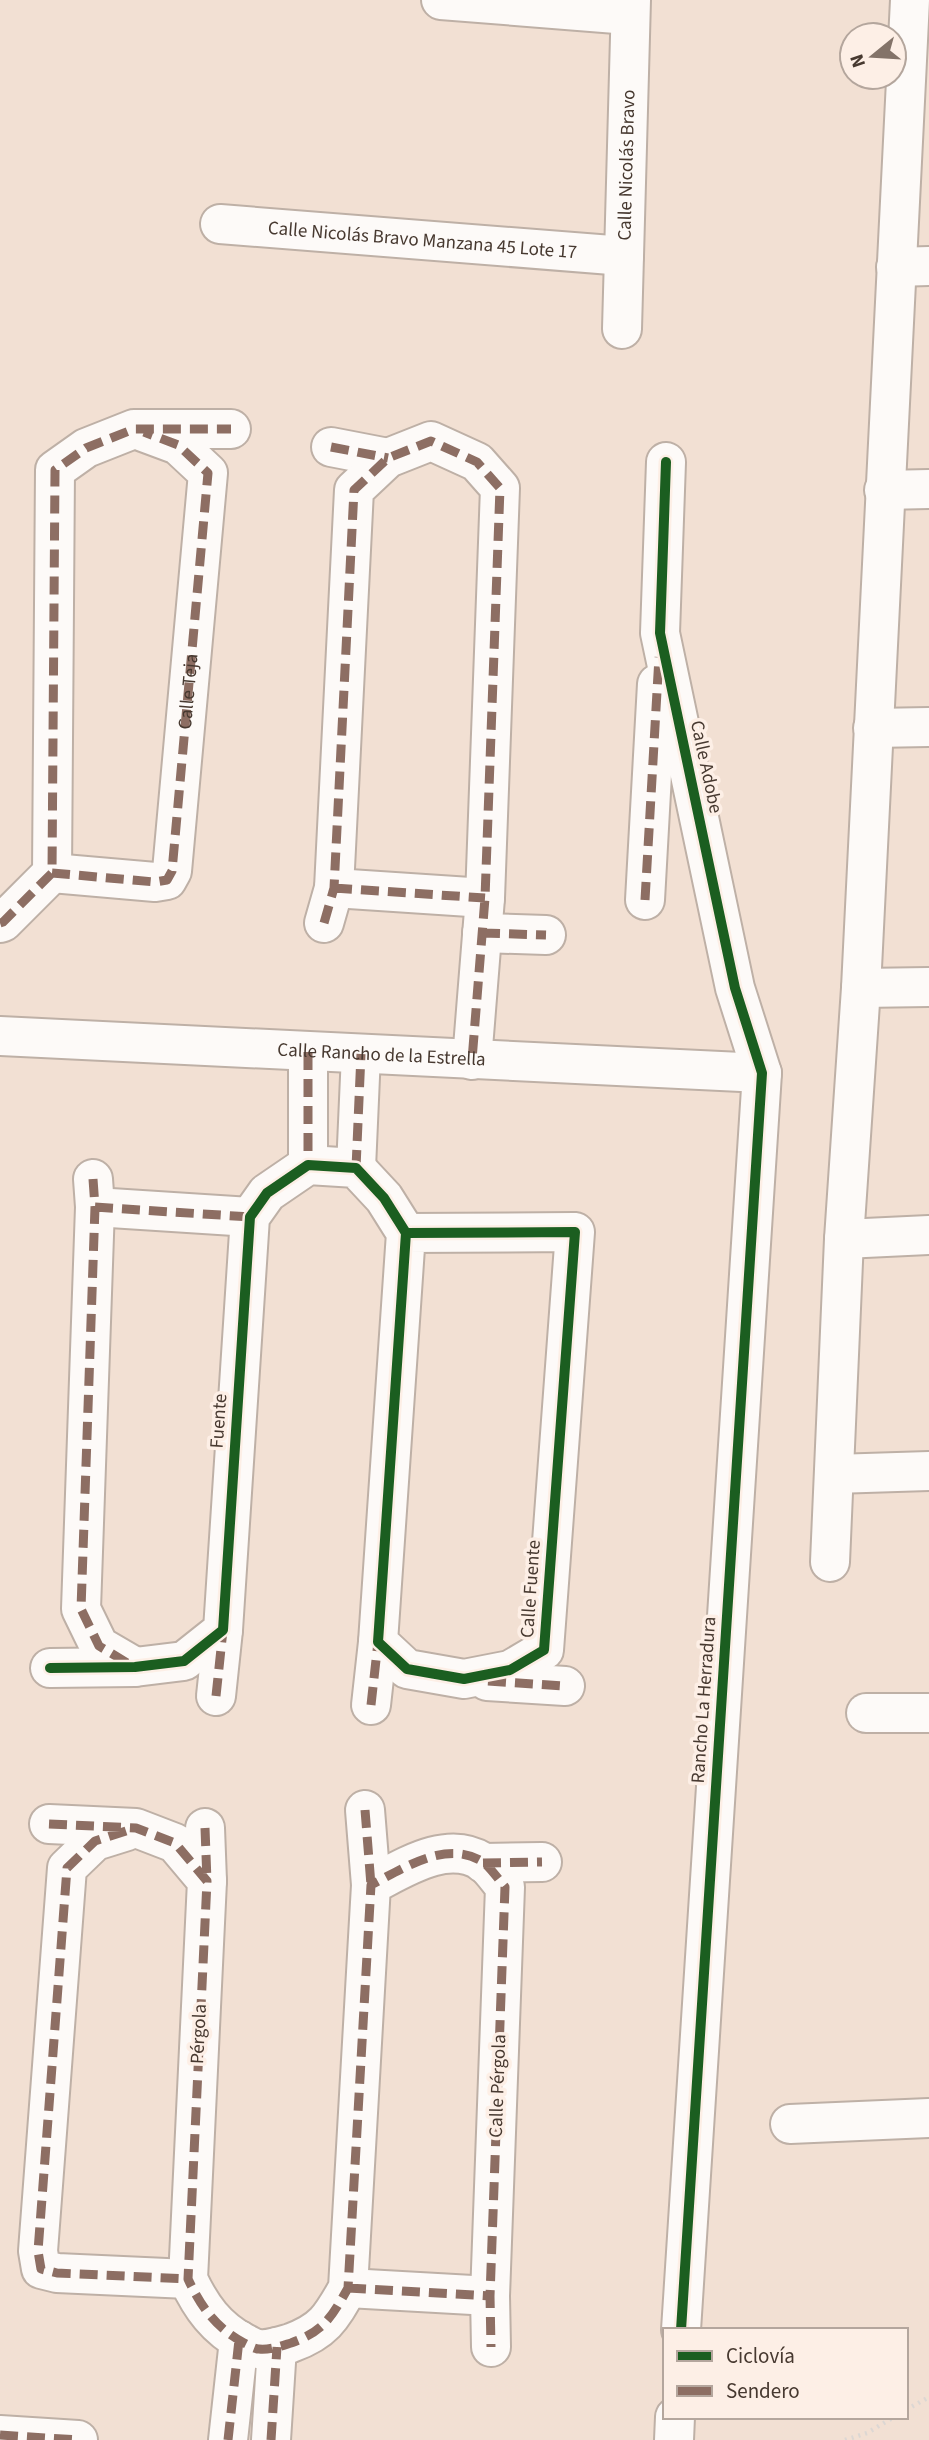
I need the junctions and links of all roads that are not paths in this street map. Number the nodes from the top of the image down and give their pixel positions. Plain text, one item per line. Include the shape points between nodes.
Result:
1 (441, 0) edge
2 (630, 8) edge
3 (916, 15) edge
4 (220, 224) dead end
5 (624, 256) junction
6 (912, 266) edge
7 (622, 329) dead end
8 (134, 429) junction
9 (231, 429) dead end
10 (331, 446) dead end
11 (388, 458) junction
12 (666, 462) dead end
13 (929, 489) edge
14 (884, 490) junction
15 (660, 633) junction
16 (929, 727) edge
17 (873, 728) junction
18 (52, 873) junction
19 (645, 900) dead end
20 (483, 915) junction
21 (0, 923) edge
22 (546, 934) dead end
23 (929, 987) edge
24 (861, 988) junction
25 (0, 1036) edge
26 (308, 1052) junction
27 (361, 1054) junction
28 (472, 1060) junction
29 (762, 1073) junction
30 (332, 1166) junction
31 (250, 1217) junction
32 (406, 1233) junction
33 (929, 1235) edge
34 (844, 1239) junction
35 (929, 1471) edge
36 (834, 1474) junction
37 (830, 1562) dead end
38 (223, 1630) junction
39 (378, 1642) junction
40 (135, 1667) junction
41 (50, 1668) dead end
42 (464, 1679) junction
43 (565, 1686) dead end
44 (216, 1696) dead end
45 (371, 1705) dead end
46 (866, 1713) dead end
47 (929, 1713) edge
48 (365, 1810) dead end
49 (49, 1824) dead end
50 (136, 1828) junction
51 (205, 1828) dead end
52 (484, 1863) junction
53 (542, 1863) dead end
54 (207, 1881) junction
55 (371, 1885) junction
56 (929, 2118) edge
57 (790, 2124) dead end
58 (188, 2279) junction
59 (348, 2288) junction
60 (490, 2296) junction
61 (681, 2328) edge
62 (258, 2345) junction
63 (491, 2347) dead end
64 (675, 2419) edge
65 (0, 2435) edge
66 (78, 2440) edge
67 (228, 2440) edge
68 (271, 2440) edge
69 (674, 2440) edge

1 - 2 street
2 - 5 street, Calle Nicolás Bravo
3 - 6 street
4 - 5 street, Calle Nicolás Bravo Manzana 45 Lote 17
5 - 7 street, Calle Nicolás Bravo
6 - 14 street
8 - 9 street
8 - 18 street via 86,448 55,470
8 - 18 street, Calle Teja via 178,445 208,473 172,871 167,880 155,882
10 - 11 street
11 - 20 street via 430,441 477,462 500,488
11 - 20 street via 354,490 329,905
12 - 15 street, Calle Adobe
13 - 14 street
14 - 17 street
15 - 19 street, Calle Adobe
15 - 29 street, Calle Adobe via 735,988
16 - 17 street
17 - 24 street
18 - 21 street
20 - 22 street
20 - 28 street
23 - 24 street
24 - 34 street
25 - 26 street, Calle Rancho de la Estrella
26 - 27 street, Calle Rancho de la Estrella
26 - 30 street
27 - 28 street, Calle Rancho de la Estrella
27 - 30 street
28 - 29 street, Calle Rancho de la Estrella
29 - 61 street, Rancho La Herradura
30 - 31 street via 267,1193
30 - 32 street via 384,1198
31 - 38 street, Fuente
31 - 40 street via 94,1193 80,1609 99,1646
32 - 39 street
32 - 42 street, Calle Fuente via 575,1232 544,1650 510,1670
33 - 34 street
34 - 36 street
35 - 36 street
36 - 37 street
38 - 40 street via 184,1661
38 - 44 street, Fuente
39 - 42 street, Calle Fuente via 407,1669
39 - 45 street
40 - 41 street
42 - 43 street
46 - 47 street
48 - 55 street
49 - 50 street
50 - 54 street via 174,1843
50 - 58 street via 95,1841 66,1868 38,2251 41,2269 57,2273
51 - 54 street, Pérgola
52 - 53 street
52 - 55 street via 456,1852 415,1862
52 - 60 street, Calle Pérgola via 505,1887
54 - 58 street, Pérgola
55 - 59 street
56 - 57 street
58 - 62 street via 216,2324
59 - 60 street
59 - 62 street via 334,2313 312,2335
60 - 63 street, Calle Pérgola
62 - 67 street
62 - 68 street
64 - 69 street
65 - 66 street

